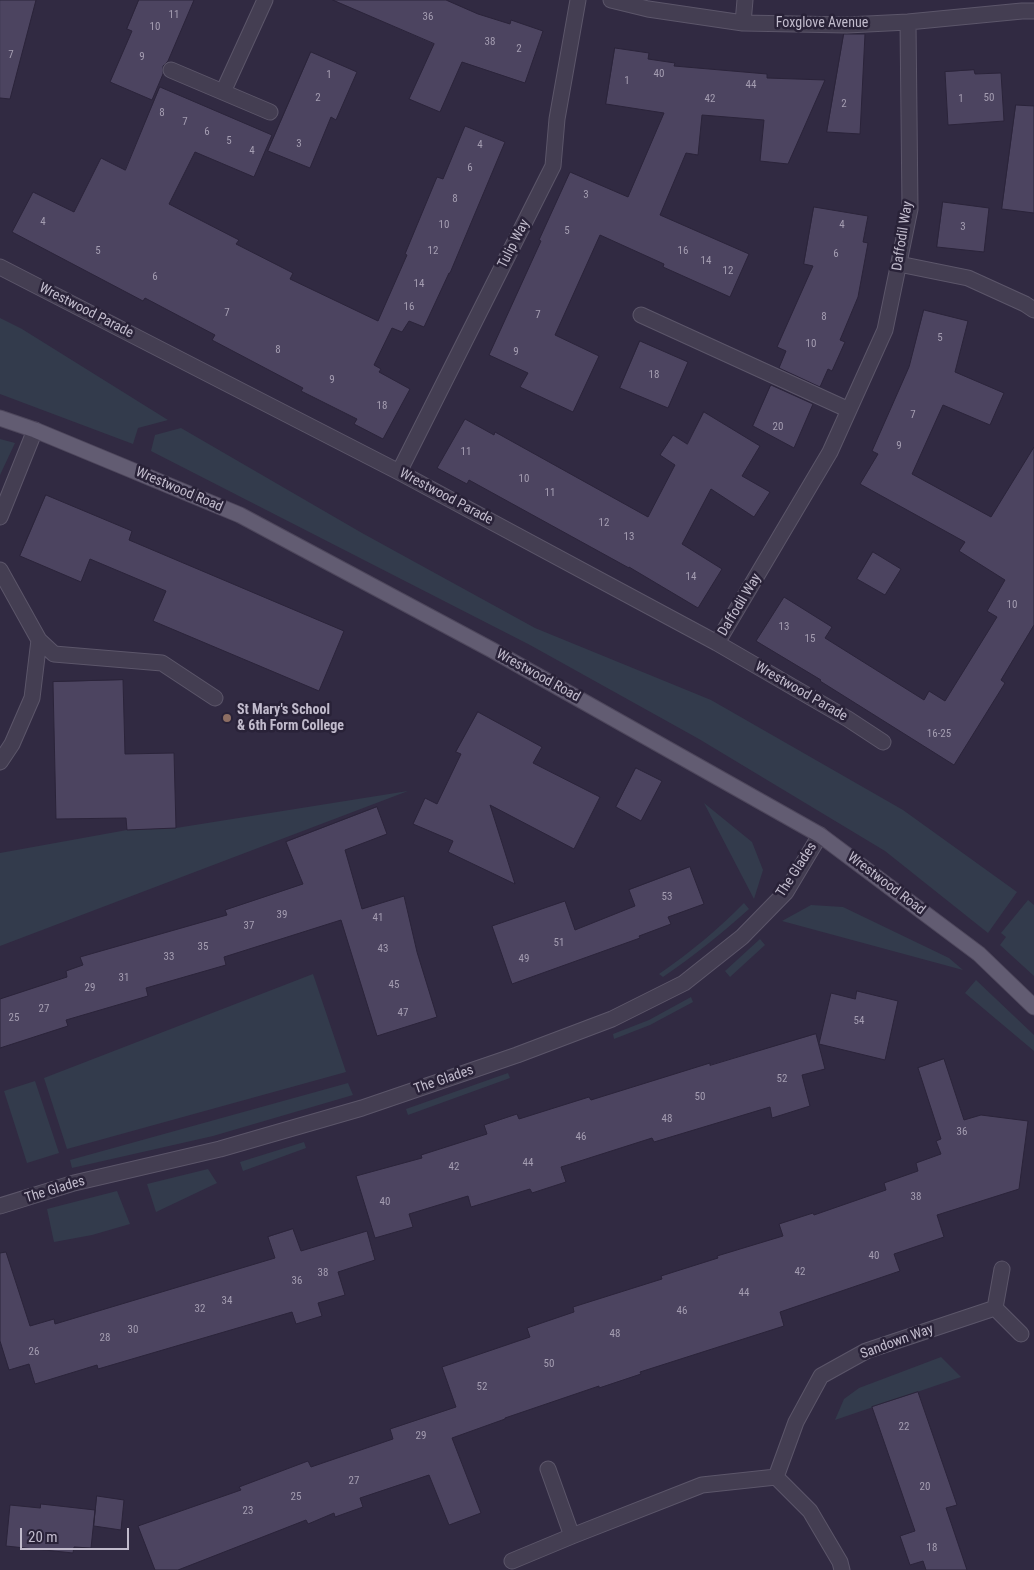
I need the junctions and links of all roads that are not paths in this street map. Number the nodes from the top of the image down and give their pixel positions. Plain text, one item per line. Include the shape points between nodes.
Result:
1 (265, 0) edge
2 (578, 0) edge
3 (611, 0) edge
4 (745, 0) edge
5 (1034, 11) edge
6 (908, 22) junction
7 (743, 23) junction
8 (171, 70) dead end
9 (222, 92) junction
10 (270, 112) dead end
11 (899, 264) junction
12 (0, 267) edge
13 (1034, 310) edge
14 (641, 315) dead end
15 (849, 410) junction
16 (0, 418) edge
17 (36, 430) junction
18 (399, 472) junction
19 (0, 517) edge
20 (0, 570) edge
21 (39, 640) junction
22 (717, 643) junction
23 (215, 698) dead end
24 (883, 742) dead end
25 (0, 762) edge
26 (820, 834) junction
27 (1034, 1007) edge
28 (0, 1206) edge
29 (1002, 1269) dead end
30 (995, 1308) junction
31 (1021, 1334) dead end
32 (548, 1469) dead end
33 (776, 1477) junction
34 (572, 1536) junction
35 (512, 1560) dead end
36 (842, 1570) edge

1 - 9 street
2 - 18 street, Tulip Way via 557,120 553,166
3 - 7 street, Foxglove Avenue via 648,9
4 - 7 street
5 - 6 street, Foxglove Avenue
6 - 7 street, Foxglove Avenue via 847,25
6 - 11 street, Daffodil Way via 910,210
8 - 9 street
9 - 10 street
11 - 13 street via 968,278
11 - 15 street, Daffodil Way via 885,330
12 - 18 street, Wrestwood Parade
14 - 15 street
15 - 22 street, Daffodil Way via 830,452
16 - 17 main road, Wrestwood Road
17 - 19 street
17 - 26 main road, Wrestwood Road via 240,515 492,650
18 - 22 street, Wrestwood Parade
20 - 21 street
21 - 23 street via 54,654 162,663
21 - 25 street via 32,698 12,744
22 - 24 street, Wrestwood Parade
26 - 27 main road, Wrestwood Road via 979,954
26 - 28 street, The Glades via 786,892 742,937 684,983 612,1019 362,1108 220,1150 74,1183
29 - 30 street
30 - 31 street
30 - 33 street, Sandown Way via 866,1351 822,1376 796,1422
32 - 34 street
33 - 34 street via 702,1485
33 - 36 street via 810,1511
34 - 35 street

